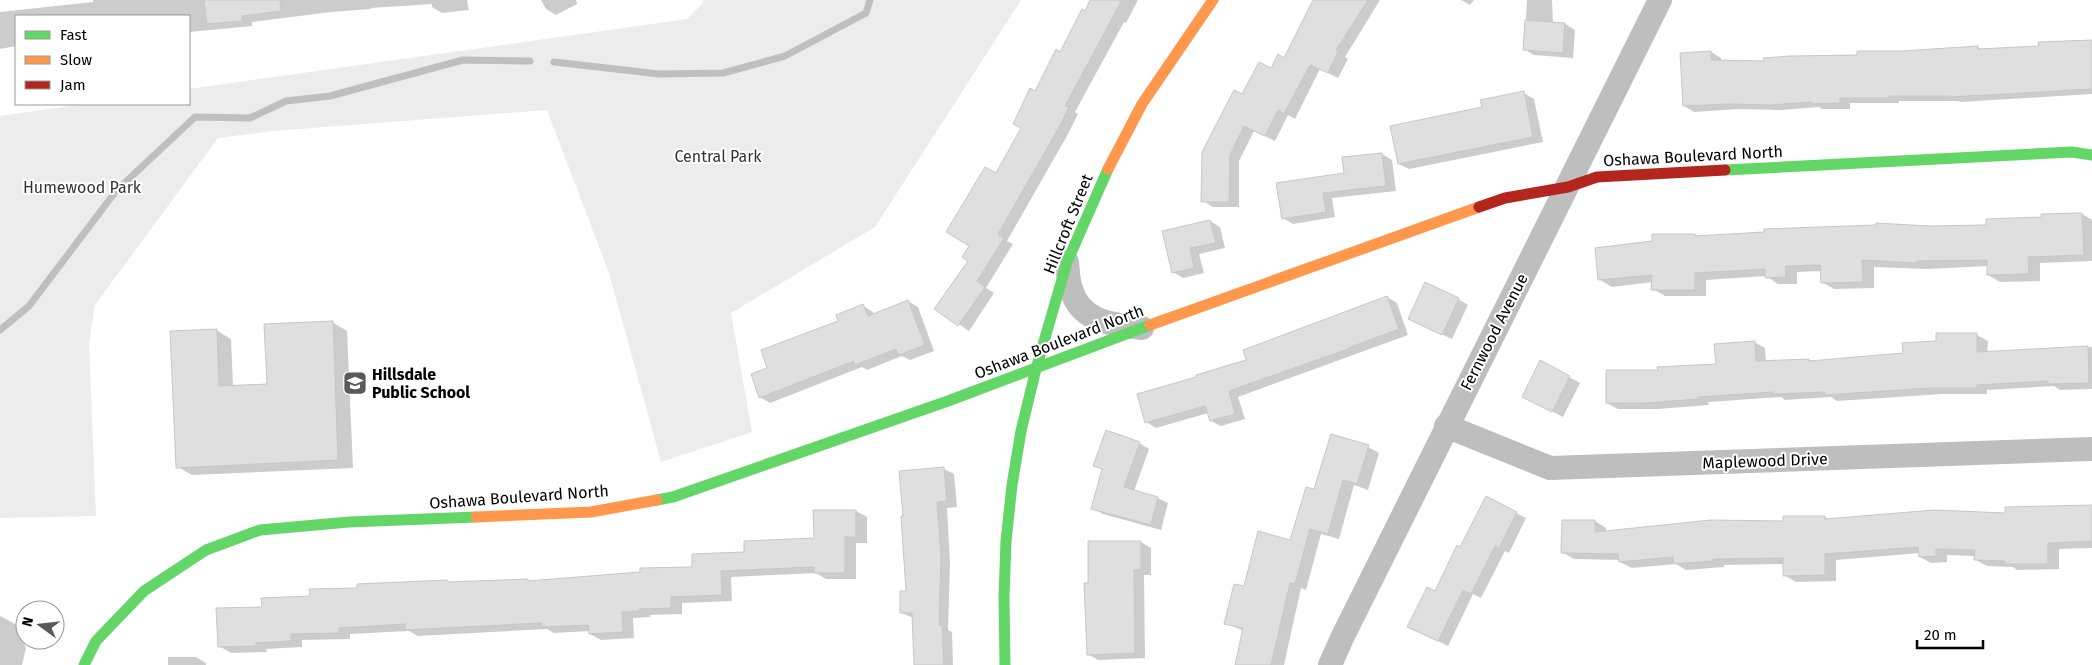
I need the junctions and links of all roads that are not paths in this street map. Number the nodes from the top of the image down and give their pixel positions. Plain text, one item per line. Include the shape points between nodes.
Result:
1 (1214, 0) edge
2 (1660, 0) edge
3 (2092, 155) edge
4 (1568, 186) junction
5 (1067, 262) junction
6 (1142, 328) junction
7 (1036, 369) junction
8 (1446, 426) junction
9 (2092, 449) edge
10 (84, 665) edge
11 (1005, 665) edge
12 (1330, 665) edge

1 - 5 street, Hillcroft Street via 1142,104
2 - 4 street, Fernwood Avenue
3 - 4 street, Oshawa Boulevard North via 2072,152 1607,176
4 - 6 street, Oshawa Boulevard North via 1505,198
4 - 8 street, Fernwood Avenue
5 - 6 street via 1071,289 1078,304 1088,314 1103,322
5 - 7 street, Hillcroft Street
6 - 7 street, Oshawa Boulevard North
7 - 10 street, Oshawa Boulevard North via 673,497 591,512 349,522 260,530 206,550 144,591 96,641
7 - 11 street, Hillcroft Street via 1021,431 1006,541
8 - 9 street, Maplewood Drive via 1550,468
8 - 12 street, Fernwood Avenue

